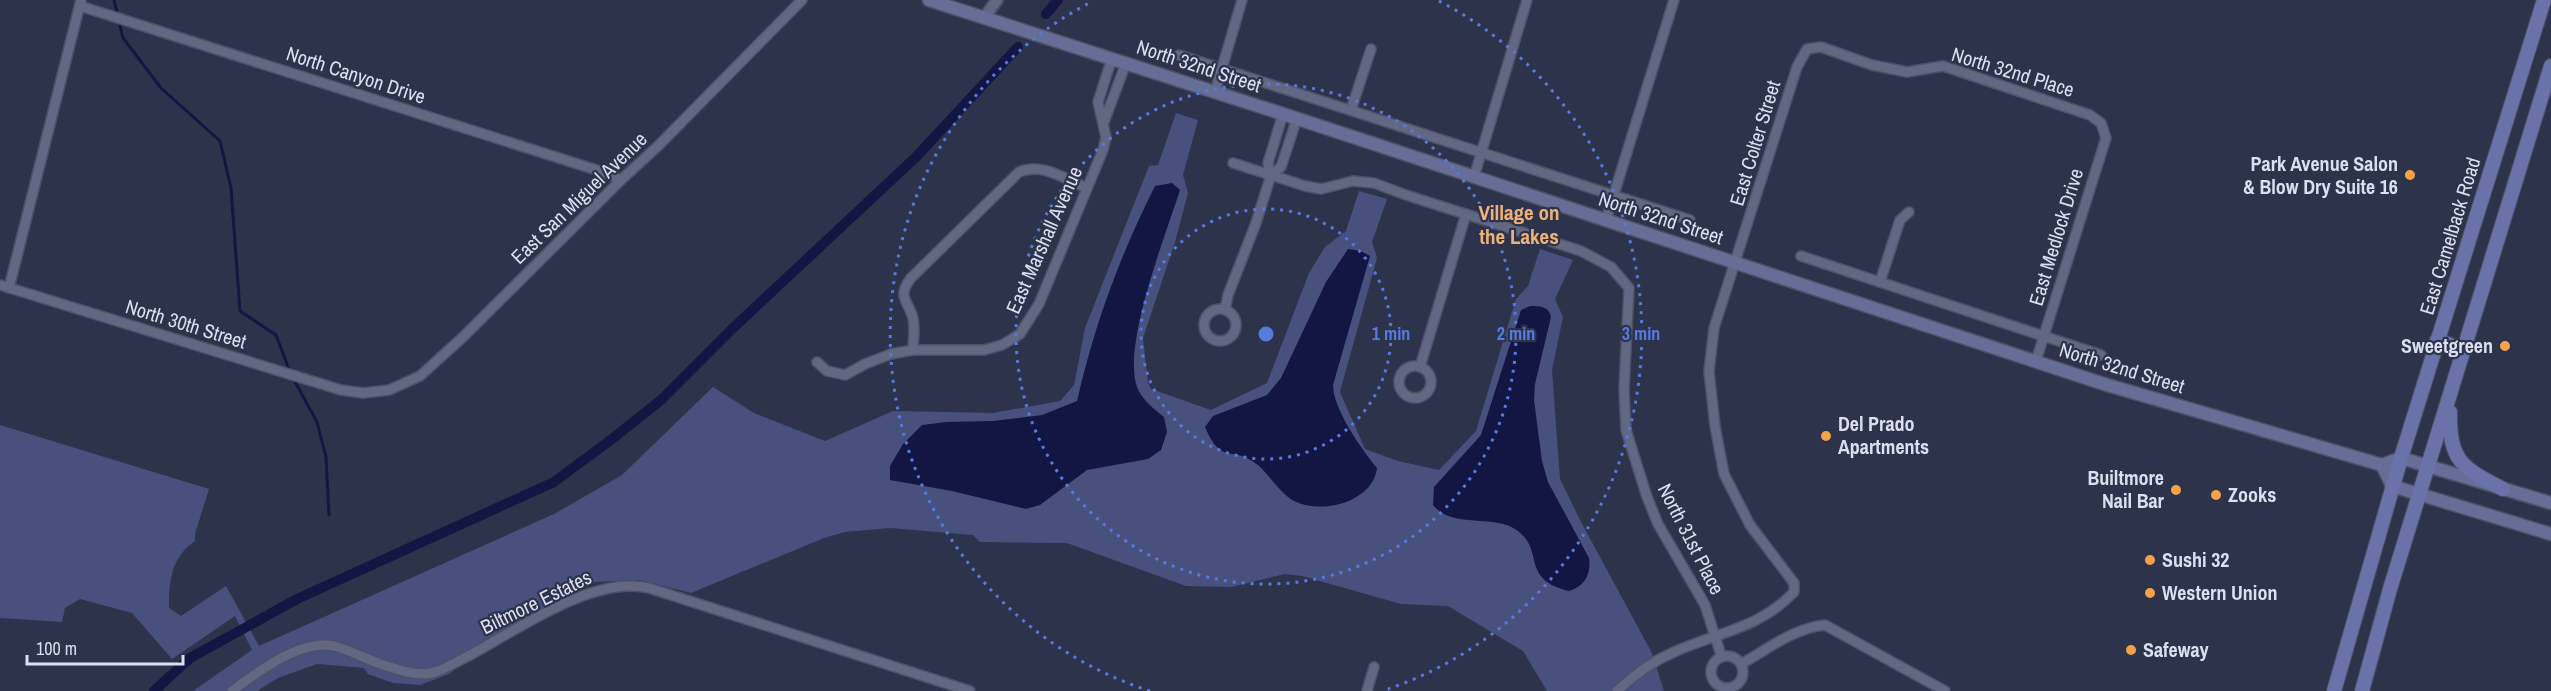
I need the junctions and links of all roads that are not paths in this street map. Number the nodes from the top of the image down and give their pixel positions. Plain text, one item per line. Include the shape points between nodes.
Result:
1 (802, 0) edge
2 (929, 0) edge
3 (997, 0) edge
4 (1242, 0) edge
5 (1527, 0) edge
6 (1674, 0) edge
7 (2544, 0) edge
8 (80, 3) edge
9 (984, 18) junction
10 (1371, 48) dead end
11 (1807, 49) joint
12 (1179, 55) dead end
13 (1112, 58) junction
14 (1126, 63) junction
15 (1222, 68) junction
16 (2522, 68) junction
17 (2549, 71) edge
18 (1215, 92) junction
19 (1351, 110) junction
20 (1283, 114) junction
21 (1297, 118) junction
22 (1104, 122) junction
23 (2102, 123) joint
24 (1272, 150) junction
25 (1480, 152) junction
26 (1285, 155) junction
27 (1233, 163) dead end
28 (1271, 175) junction
29 (1474, 177) junction
30 (621, 180) junction
31 (1087, 188) junction
32 (1614, 195) junction
33 (1910, 212) dead end
34 (1466, 214) junction
35 (1606, 220) junction
36 (1690, 220) dead end
37 (1802, 256) dead end
38 (1735, 262) junction
39 (1880, 282) junction
40 (4, 286) edge
41 (1225, 310) dead end
42 (2044, 336) junction
43 (2438, 340) junction
44 (913, 350) junction
45 (2464, 350) junction
46 (2101, 355) dead end
47 (817, 362) dead end
48 (2036, 362) junction
49 (1420, 367) dead end
50 (363, 393) joint
51 (2450, 396) junction
52 (2401, 458) junction
53 (2382, 465) junction
54 (2428, 466) junction
55 (2392, 486) junction
56 (2503, 489) junction
57 (2420, 494) junction
58 (2551, 503) edge
59 (2551, 534) edge
60 (1716, 637) junction
61 (1721, 655) junction
62 (1741, 664) junction
63 (1374, 668) dead end
64 (1737, 684) junction
65 (2335, 685) edge
66 (2362, 688) edge
67 (232, 691) edge
68 (970, 691) edge
69 (1367, 691) edge
70 (1617, 691) edge
71 (1745, 691) edge
72 (1945, 691) edge

1 - 30 street, East San Miguel Avenue
2 - 9 main road, North 32nd Street
3 - 9 street
4 - 15 street
5 - 25 street
6 - 32 street
7 - 16 main road, East Camelback Road
8 - 30 street, North Canyon Drive
8 - 40 street
9 - 13 main road, North 32nd Street
10 - 19 street
11 - 23 street, North 32nd Place via 1821,47 1906,72 1943,66 2090,115
11 - 38 street, East Colter Street via 1797,67
12 - 15 street, North 32nd Street
13 - 14 main road, North 32nd Street
13 - 22 street, East Marshall Avenue via 1098,102
14 - 18 main road, North 32nd Street
14 - 22 street, East Marshall Avenue
15 - 18 street
15 - 19 street, North 32nd Street
16 - 17 main road
16 - 43 main road, East Camelback Road
17 - 45 main road
18 - 20 main road, North 32nd Street
19 - 25 street, North 32nd Street
20 - 21 main road, North 32nd Street
20 - 24 street
21 - 26 street
21 - 29 main road, North 32nd Street
22 - 31 street, East Marshall Avenue via 1103,150
23 - 42 street, East Medlock Drive via 2106,138
24 - 26 street
24 - 28 street via 1268,163
25 - 29 street
25 - 32 street, North 32nd Street
26 - 28 street via 1281,167
27 - 28 street, North 31st Place
28 - 34 street, North 31st Place via 1321,189 1353,181 1374,183
28 - 41 street
29 - 35 main road, North 32nd Street
30 - 50 street, East San Miguel Avenue via 420,376 389,390
31 - 44 street, East Marshall Avenue via 1039,303 1020,334 984,350
31 - 44 street via 1040,168 1019,172 904,288 904,299 913,316
32 - 35 street
32 - 36 street, North 32nd Street
33 - 39 street via 1900,220
34 - 49 street
34 - 60 street, North 31st Place via 1581,251 1611,267 1629,288 1626,430 1658,524 1705,605
35 - 38 main road, North 32nd Street
37 - 39 street, North 32nd Street
38 - 48 main road, North 32nd Street
38 - 60 street, East Colter Street via 1714,328 1709,371 1718,448 1724,474 1750,525 1794,583 1794,592 1768,616
39 - 42 street, North 32nd Street
40 - 50 street, North 30th Street via 341,390
42 - 46 street, North 32nd Street
42 - 48 street, East Medlock Drive
43 - 45 main road
43 - 52 main road, East Camelback Road
44 - 47 street, East Marshall Avenue via 891,354 845,375 827,371
45 - 51 main road
48 - 53 main road, North 32nd Street
51 - 54 main road
51 - 56 main road via 2454,451 2469,470
52 - 53 main road
52 - 54 main road
52 - 55 main road, East Camelback Road
53 - 55 main road
54 - 56 main road
54 - 57 main road
55 - 57 main road
55 - 65 main road, East Camelback Road
56 - 58 main road
57 - 59 main road
57 - 66 main road
60 - 61 street, North 31st Place
60 - 70 street, East Colter Street via 1675,652
61 - 62 street via 1731,656
61 - 64 street, North 31st Place via 1711,671 1714,681 1724,687
62 - 64 street via 1743,673
62 - 72 street via 1794,632 1825,625
63 - 69 street
64 - 71 street, North 31st Place
65 - 66 main road
67 - 68 street, Biltmore Estates via 296,651 317,645 336,647 405,672 431,673 575,598 597,589 625,586 657,590

